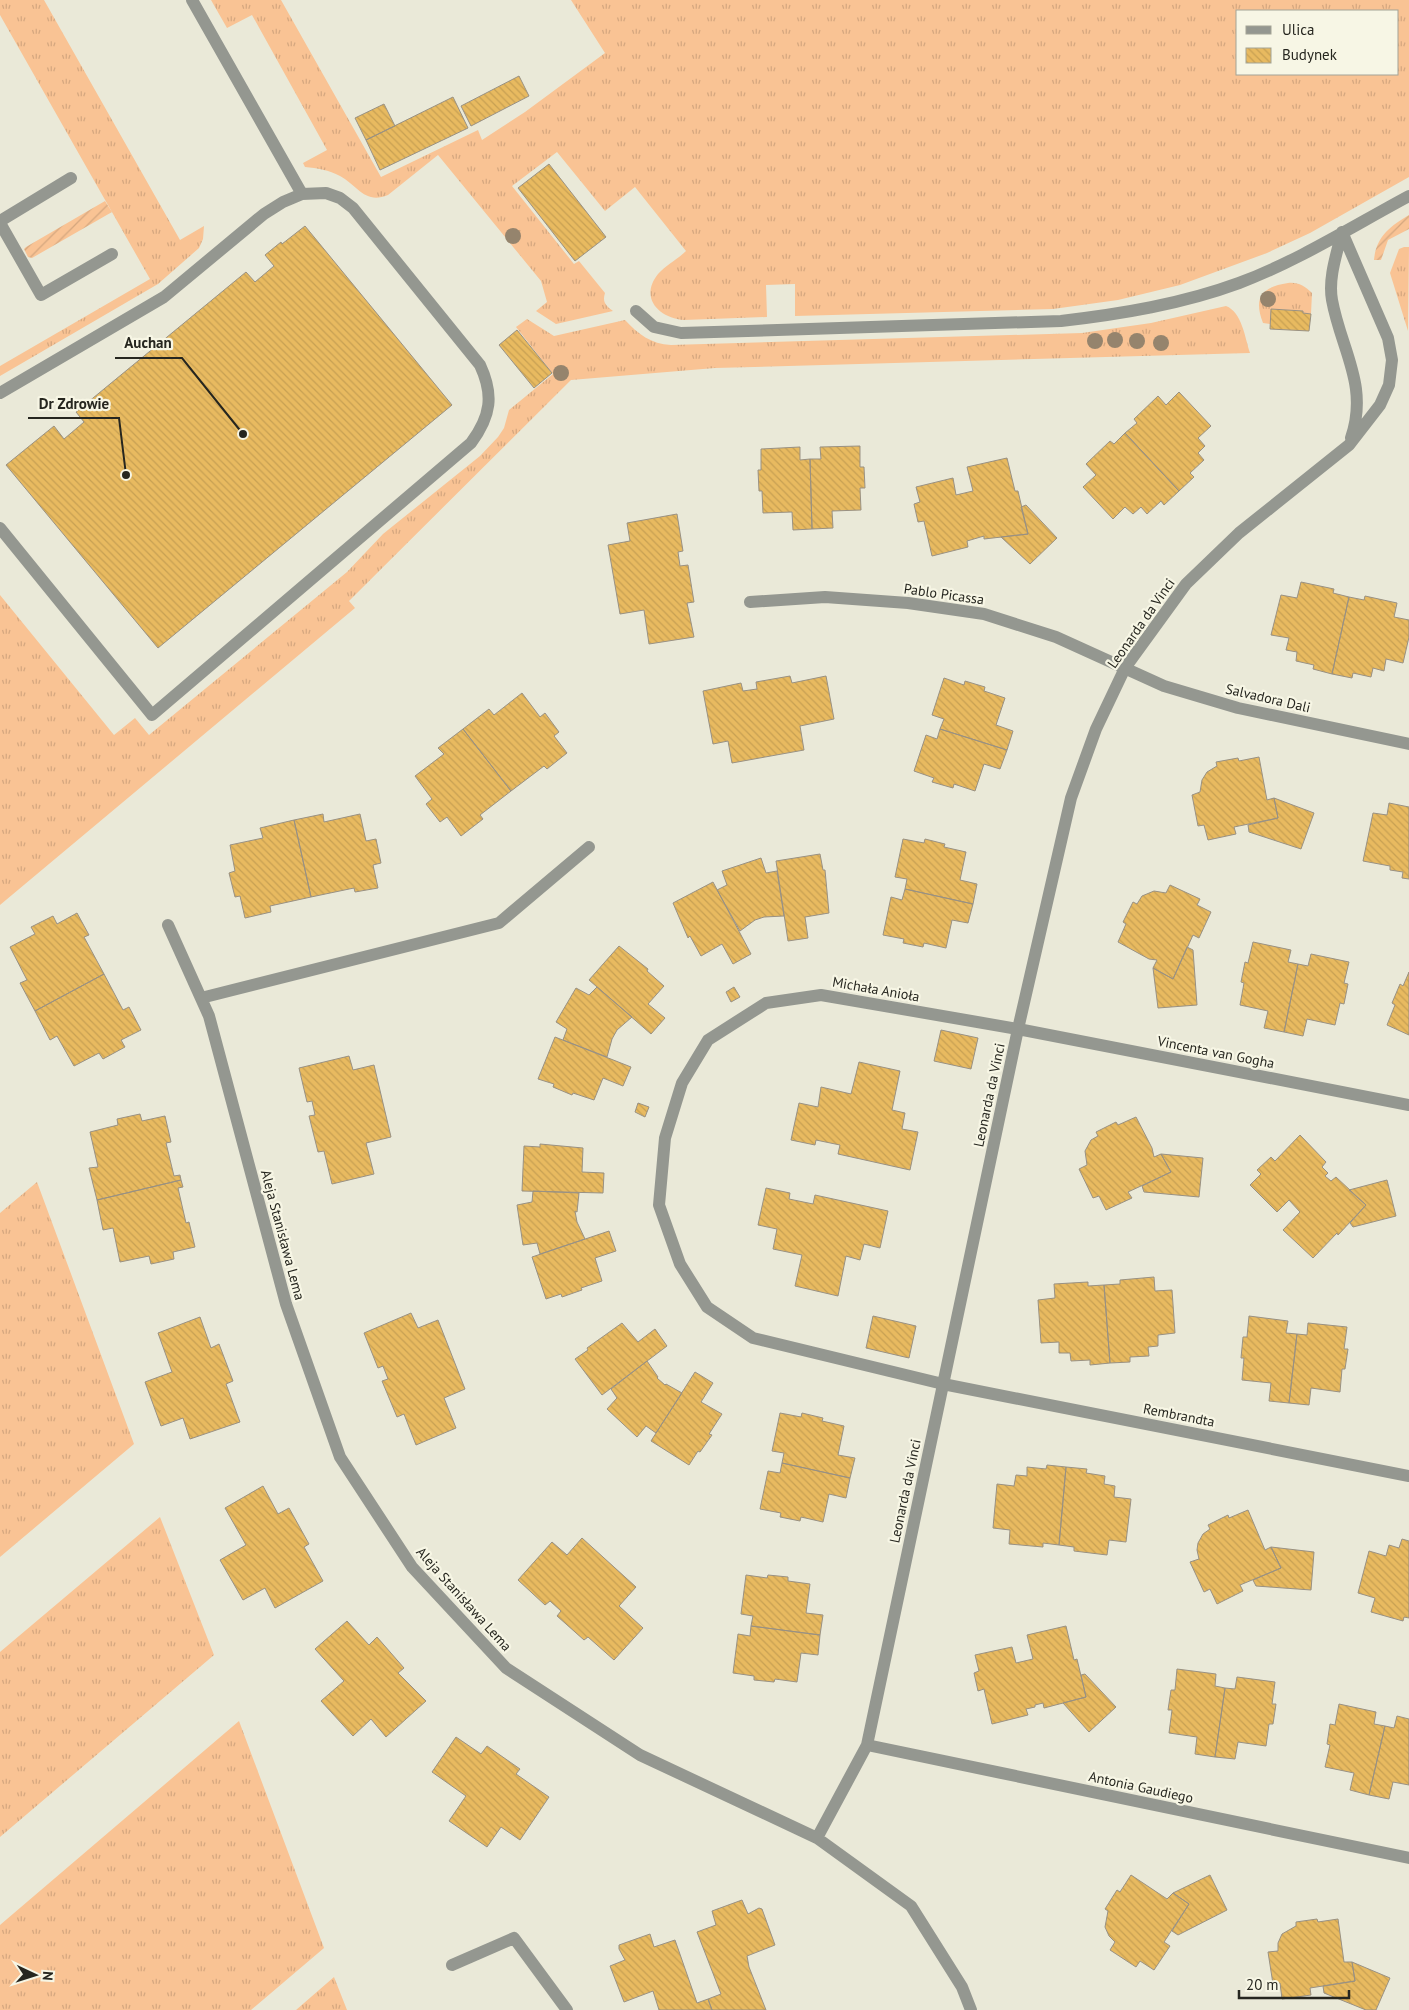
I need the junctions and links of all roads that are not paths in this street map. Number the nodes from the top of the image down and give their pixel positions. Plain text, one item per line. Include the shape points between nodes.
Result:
1 (192, 0) edge
2 (71, 178) dead end
3 (302, 194) junction
4 (1409, 196) edge
5 (0, 222) edge
6 (1342, 232) junction
7 (112, 254) dead end
8 (636, 311) dead end
9 (0, 393) edge
10 (1349, 445) junction
11 (0, 528) edge
12 (750, 602) dead end
13 (1125, 668) junction
14 (1409, 744) edge
15 (589, 847) dead end
16 (168, 925) dead end
17 (201, 998) junction
18 (1018, 1029) junction
19 (1409, 1105) edge
20 (944, 1384) junction
21 (1409, 1476) edge
22 (867, 1745) junction
23 (816, 1838) junction
24 (1409, 1858) edge
25 (452, 1965) dead end
26 (567, 2010) edge
27 (970, 2010) edge

1 - 3 street
2 - 5 street
3 - 9 street via 264,214 164,298
3 - 11 street via 326,193 353,208 480,365 490,395 482,428 471,443 152,715
4 - 6 street
5 - 7 street via 41,294
6 - 8 street via 1274,269 1238,284 1155,307 1060,321 681,333 654,327
6 - 10 street via 1332,273 1332,299 1358,400 1357,422
6 - 10 street, Leonarda da Vinci via 1388,338 1392,360 1389,385 1380,405
10 - 13 street, Leonarda da Vinci via 1239,533 1186,584
12 - 13 street, Pablo Picassa via 825,597 984,614 1056,637
13 - 14 street, Salvadora Dali via 1164,686 1238,708
13 - 18 street, Leonarda da Vinci via 1096,729 1071,798
15 - 17 street via 499,923
16 - 17 street, Aleja Stanisława Lema
17 - 23 street, Aleja Stanisława Lema via 209,1016 286,1304 340,1457 412,1567 506,1668 640,1755
18 - 19 street, Vincenta van Gogha
18 - 20 street, Leonarda da Vinci
18 - 20 street, Michała Anioła via 821,995 766,1003 708,1040 682,1083 665,1138 660,1204 680,1264 707,1307 753,1338
20 - 21 street, Rembrandta
20 - 22 street, Leonarda da Vinci
22 - 23 street, Leonarda da Vinci
22 - 24 street, Antonia Gaudiego
23 - 27 street, Aleja Stanisława Lema via 911,1906 962,1987
25 - 26 street via 514,1938

